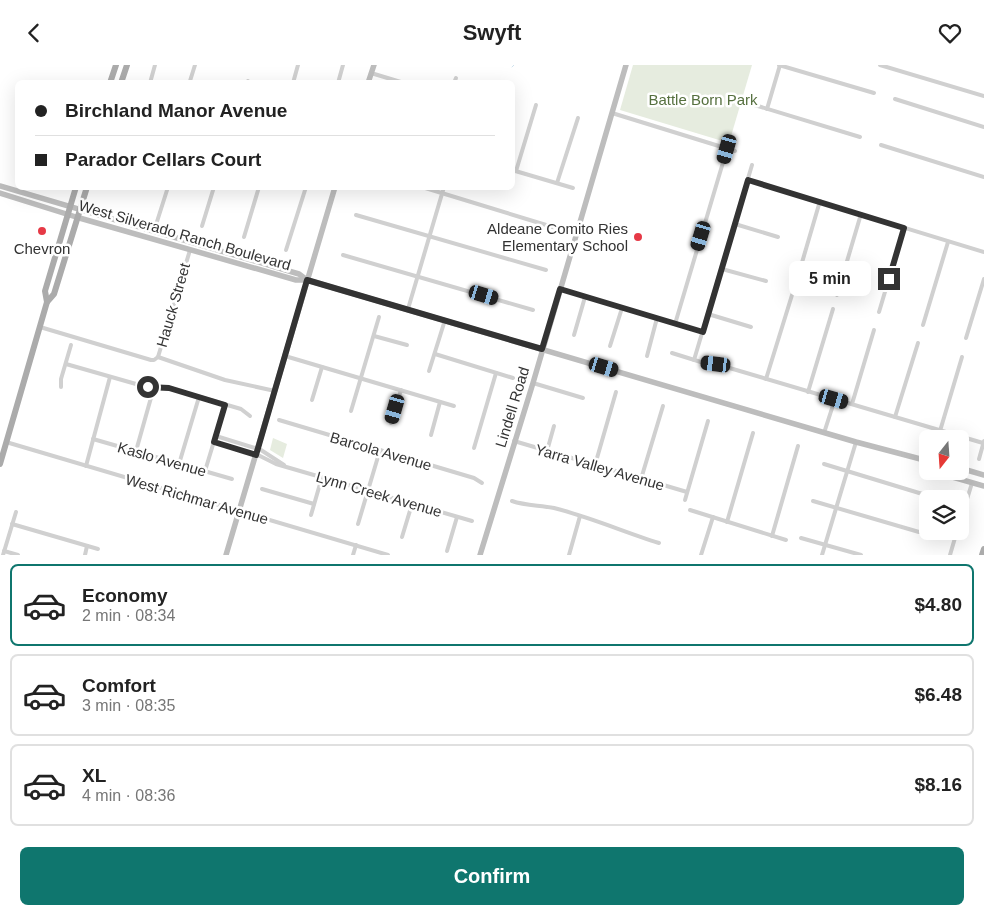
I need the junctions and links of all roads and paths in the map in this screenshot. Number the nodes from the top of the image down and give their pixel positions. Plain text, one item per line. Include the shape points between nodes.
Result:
1 (116, 65) edge
2 (127, 65) edge
3 (155, 65) edge
4 (195, 65) edge
5 (298, 65) edge
6 (343, 65) edge
7 (374, 65) edge
8 (626, 65) edge
9 (780, 65) edge
10 (880, 65) edge
11 (371, 73) junction
12 (111, 80) edge
13 (122, 80) edge
14 (151, 80) edge
15 (190, 80) edge
16 (294, 80) edge
17 (339, 80) edge
18 (369, 80) edge
19 (394, 80) edge
20 (874, 93) dead end
21 (984, 96) edge
22 (895, 99) dead end
23 (748, 103) dead end
24 (536, 105) dead end
25 (767, 109) junction
26 (612, 113) junction
27 (578, 118) dead end
28 (984, 127) edge
29 (860, 137) dead end
30 (881, 145) dead end
31 (727, 149) junction
32 (735, 151) dead end
33 (752, 165) dead end
34 (515, 168) edge
35 (515, 171) edge
36 (984, 176) edge
37 (748, 180) junction
38 (557, 183) junction
39 (0, 186) edge
40 (573, 188) dead end
41 (75, 190) edge
42 (85, 190) edge
43 (167, 190) edge
44 (213, 190) edge
45 (258, 190) edge
46 (305, 190) edge
47 (334, 190) edge
48 (432, 190) edge
49 (444, 190) edge
50 (0, 193) edge
51 (443, 193) junction
52 (820, 201) junction
53 (69, 206) junction
54 (80, 209) junction
55 (66, 214) junction
56 (861, 214) junction
57 (356, 215) dead end
58 (76, 217) junction
59 (735, 224) junction
60 (202, 226) dead end
61 (556, 228) dead end
62 (904, 228) junction
63 (154, 231) junction
64 (430, 236) junction
65 (244, 237) dead end
66 (778, 237) dead end
67 (948, 242) junction
68 (190, 249) junction
69 (286, 250) dead end
70 (984, 252) edge
71 (342, 255) dead end
72 (722, 269) junction
73 (546, 270) dead end
74 (418, 276) junction
75 (984, 279) edge
76 (307, 280) junction
77 (766, 281) dead end
78 (796, 283) dead end
79 (560, 289) junction
80 (792, 295) dead end
81 (837, 295) dead end
82 (586, 297) junction
83 (48, 302) junction
84 (622, 308) junction
85 (408, 309) junction
86 (833, 309) dead end
87 (533, 310) dead end
88 (879, 312) dead end
89 (708, 314) junction
90 (379, 317) dead end
91 (657, 318) junction
92 (445, 320) junction
93 (675, 324) junction
94 (922, 325) dead end
95 (40, 327) junction
96 (751, 327) dead end
97 (874, 330) dead end
98 (703, 332) junction
99 (574, 335) dead end
100 (374, 336) junction
101 (966, 338) dead end
102 (918, 343) dead end
103 (71, 345) dead end
104 (407, 345) dead end
105 (610, 346) dead end
106 (542, 349) junction
107 (672, 353) dead end
108 (434, 354) junction
109 (286, 356) junction
110 (647, 357) dead end
111 (962, 357) dead end
112 (157, 358) junction
113 (694, 360) junction
114 (66, 364) junction
115 (322, 367) junction
116 (429, 371) dead end
117 (496, 373) junction
118 (110, 377) junction
119 (513, 378) dead end
120 (361, 379) junction
121 (766, 379) junction
122 (533, 383) junction
123 (61, 387) dead end
124 (154, 387) junction
125 (401, 390) junction
126 (275, 391) junction
127 (808, 391) junction
128 (616, 392) dead end
129 (199, 397) junction
130 (583, 398) dead end
131 (834, 399) junction
132 (312, 400) dead end
133 (440, 402) junction
134 (852, 404) junction
135 (225, 405) junction
136 (454, 406) dead end
137 (663, 406) dead end
138 (352, 411) dead end
139 (250, 416) dead end
140 (895, 417) junction
141 (279, 421) dead end
142 (708, 421) dead end
143 (391, 423) dead end
144 (554, 426) dead end
145 (937, 430) edge
146 (940, 430) edge
147 (753, 433) dead end
148 (824, 433) junction
149 (430, 435) dead end
150 (216, 436) junction
151 (969, 438) edge
152 (93, 439) junction
153 (514, 441) junction
154 (6, 442) junction
155 (214, 442) junction
156 (856, 442) junction
157 (984, 442) edge
158 (798, 446) dead end
159 (474, 448) dead end
160 (380, 450) junction
161 (136, 451) junction
162 (547, 451) junction
163 (257, 452) junction
164 (979, 459) dead end
165 (919, 460) edge
166 (0, 464) edge
167 (180, 464) junction
168 (595, 465) junction
169 (824, 465) dead end
170 (86, 466) junction
171 (205, 471) junction
172 (847, 471) junction
173 (969, 471) edge
174 (984, 475) edge
175 (322, 477) junction
176 (232, 479) dead end
177 (642, 479) junction
178 (962, 480) edge
179 (482, 483) dead end
180 (972, 483) junction
181 (984, 486) edge
182 (262, 489) dead end
183 (368, 491) junction
184 (687, 493) junction
185 (919, 493) edge
186 (969, 493) edge
187 (512, 501) dead end
188 (685, 501) dead end
189 (813, 501) dead end
190 (314, 504) junction
191 (412, 504) junction
192 (836, 507) junction
193 (690, 510) dead end
194 (16, 511) dead end
195 (239, 512) junction
196 (311, 515) dead end
197 (580, 516) junction
198 (457, 517) junction
199 (713, 517) junction
200 (472, 521) dead end
201 (727, 521) junction
202 (12, 524) junction
203 (358, 524) dead end
204 (919, 533) dead end
205 (772, 535) junction
206 (402, 537) dead end
207 (801, 537) dead end
208 (786, 540) dead end
209 (954, 540) edge
210 (659, 543) dead end
211 (825, 544) junction
212 (356, 545) junction
213 (87, 546) junction
214 (98, 549) dead end
215 (984, 549) edge
216 (447, 551) dead end
217 (4, 553) edge
218 (18, 555) edge
219 (85, 555) edge
220 (226, 555) edge
221 (353, 555) edge
222 (388, 555) edge
223 (480, 555) edge
224 (569, 555) edge
225 (701, 555) edge
226 (822, 555) edge
227 (861, 555) edge
228 (950, 555) edge
229 (982, 555) edge

1 - 12 main road
2 - 13 main road
3 - 14 street
4 - 15 street
5 - 16 street
6 - 17 street
7 - 11 main road
8 - 26 main road, Lindell Road
9 - 20 street
9 - 25 street
10 - 21 street
11 - 18 main road
11 - 19 street
22 - 28 street
23 - 25 street
24 - 34 street
25 - 29 street
26 - 31 street
26 - 79 main road, Lindell Road
27 - 38 street
30 - 36 street
31 - 32 street
31 - 93 street
33 - 37 street
35 - 38 street
37 - 52 street
37 - 59 street
38 - 40 street
39 - 53 main road, West Silverado Ranch Boulevard
41 - 53 main road
42 - 54 main road
43 - 63 street
44 - 60 street
45 - 65 street
46 - 69 street
47 - 76 main road
48 - 51 street
49 - 51 street
50 - 55 main road, West Silverado Ranch Boulevard
51 - 61 street
51 - 64 street
52 - 56 street
52 - 78 street
53 - 54 main road, West Silverado Ranch Boulevard
53 - 55 main road
54 - 58 main road
54 - 63 main road, West Silverado Ranch Boulevard
55 - 58 main road, West Silverado Ranch Boulevard
55 - 83 main road via 45,291
56 - 62 street
56 - 81 street
57 - 64 street
58 - 68 main road, West Silverado Ranch Boulevard
58 - 83 main road via 54,294
59 - 66 street
59 - 72 street
62 - 67 street
62 - 88 street
63 - 76 main road, West Silverado Ranch Boulevard via 299,274
64 - 73 street
64 - 74 street
67 - 70 street
67 - 94 street
68 - 76 main road, West Silverado Ranch Boulevard via 296,280
68 - 112 street, Hauck Street
71 - 74 street
72 - 77 street
72 - 89 street
74 - 85 street
74 - 87 street
75 - 101 street
76 - 85 main road, West Silverado Ranch Boulevard
76 - 109 main road
79 - 82 street
79 - 106 main road, Lindell Road
80 - 121 street
82 - 84 street
82 - 99 street
83 - 95 main road
84 - 91 street
84 - 105 street
85 - 92 main road, West Silverado Ranch Boulevard
86 - 127 street
89 - 96 street
89 - 98 street
90 - 100 street
91 - 93 street
91 - 110 street
92 - 106 main road, West Silverado Ranch Boulevard
92 - 108 street
93 - 98 street
95 - 112 street via 151,360
95 - 154 main road
97 - 134 street
98 - 113 street
100 - 104 street
100 - 120 street
102 - 140 street
103 - 114 street
106 - 122 main road, Lindell Road
106 - 148 main road, West Silverado Ranch Boulevard
107 - 113 street
108 - 116 street
108 - 117 street
109 - 115 street
109 - 126 main road
111 - 146 street
112 - 126 street via 225,380
113 - 121 street
114 - 118 street
114 - 123 street
115 - 120 street
115 - 132 street
117 - 119 street
117 - 159 street
118 - 124 street
118 - 152 street
120 - 125 street
120 - 138 street
121 - 127 street
122 - 130 street
122 - 153 main road, Lindell Road
124 - 129 street
124 - 161 street
125 - 133 street
125 - 143 street
126 - 163 main road
127 - 131 street
128 - 168 street
129 - 135 street
129 - 167 street
131 - 134 street
131 - 148 street
133 - 136 street
133 - 149 street
134 - 140 street
135 - 139 street via 241,409
135 - 150 street
137 - 177 street
140 - 145 street
141 - 160 street, Barcola Avenue
142 - 184 street
144 - 162 street
147 - 201 street
148 - 156 main road, West Silverado Ranch Boulevard
150 - 155 street
150 - 163 street, Lynn Creek Avenue
151 - 157 street
152 - 161 street, Kaslo Avenue
152 - 170 street
153 - 162 street, Yarra Valley Avenue
153 - 223 main road, Lindell Road
154 - 166 main road
154 - 170 street, West Richmar Avenue
155 - 163 street, Lynn Creek Avenue
155 - 171 street
156 - 165 main road, West Silverado Ranch Boulevard
156 - 172 street
157 - 164 street
158 - 205 street
160 - 179 street, Barcola Avenue
160 - 183 street
161 - 167 street, Kaslo Avenue
162 - 168 street, Yarra Valley Avenue
163 - 175 street, Lynn Creek Avenue via 273,463
163 - 195 main road
167 - 171 street, Kaslo Avenue
168 - 177 street, Yarra Valley Avenue
169 - 172 street
170 - 195 street, West Richmar Avenue
171 - 176 street, Kaslo Avenue
172 - 185 street
172 - 192 street
173 - 174 main road
175 - 183 street, Lynn Creek Avenue
175 - 190 street
177 - 184 street, Yarra Valley Avenue
178 - 180 main road
180 - 181 main road
180 - 186 street
182 - 190 street
183 - 191 street, Lynn Creek Avenue
183 - 203 street
184 - 188 street
187 - 197 street
189 - 192 street
190 - 196 street
191 - 198 street, Lynn Creek Avenue
191 - 206 street
192 - 204 street
192 - 211 street
193 - 199 street
194 - 202 street
195 - 212 street, West Richmar Avenue
195 - 220 main road
197 - 210 street
197 - 224 street
198 - 200 street, Lynn Creek Avenue
198 - 216 street
199 - 201 street
199 - 225 street
201 - 205 street
202 - 213 street
202 - 217 street
205 - 208 street
207 - 211 street
209 - 228 street
211 - 226 street
211 - 227 street
212 - 221 street
212 - 222 street, West Richmar Avenue
213 - 214 street
213 - 219 street
215 - 229 main road
217 - 218 street

